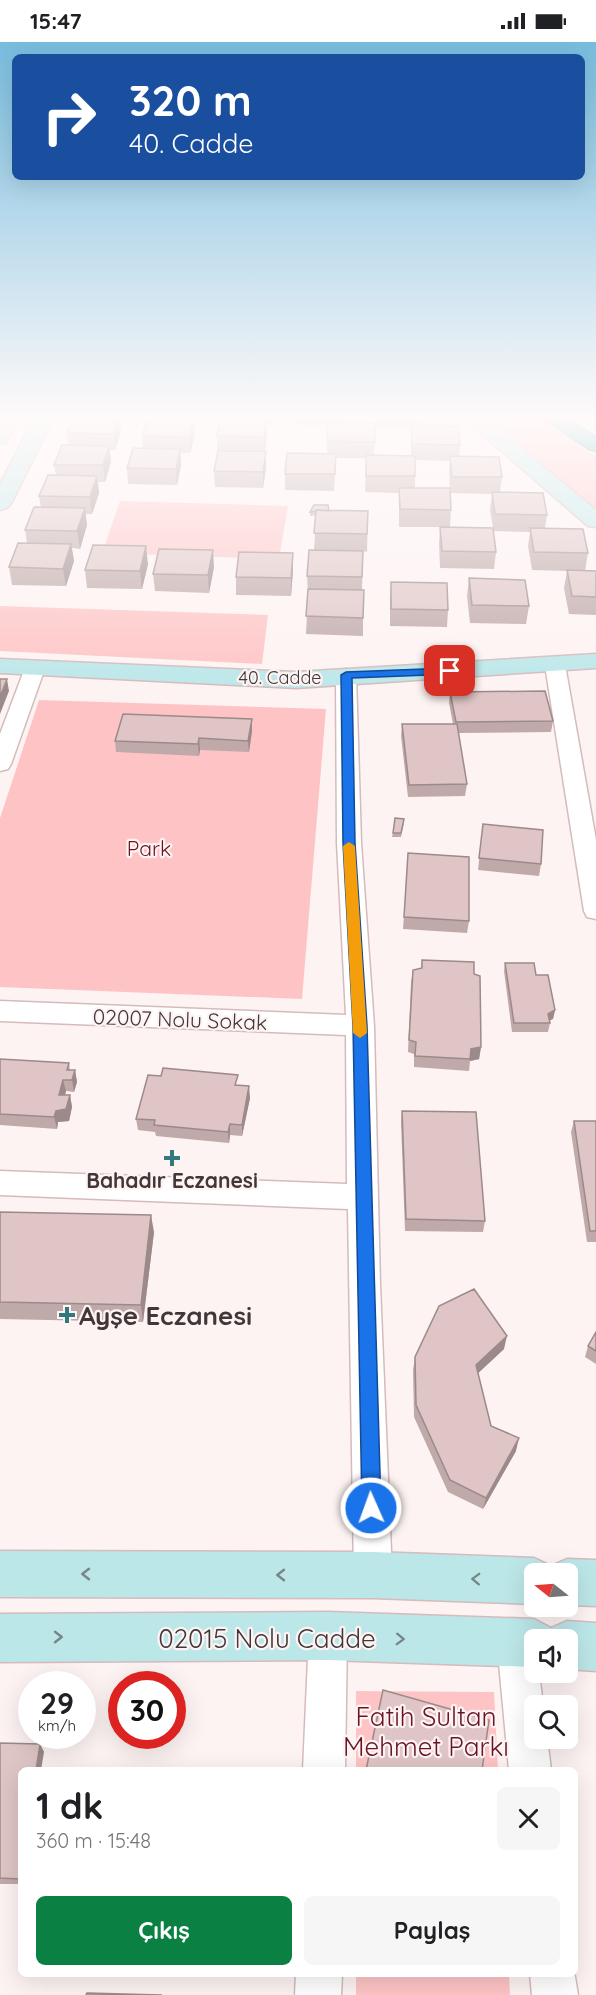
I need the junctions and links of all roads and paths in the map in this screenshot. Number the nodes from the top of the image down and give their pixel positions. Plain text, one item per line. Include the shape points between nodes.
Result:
1 (582, 508) edge
2 (596, 520) edge
3 (596, 661) edge
4 (555, 665) junction
5 (0, 666) edge
6 (35, 668) junction
7 (346, 675) junction
8 (0, 764) edge
9 (596, 911) edge
10 (0, 1011) edge
11 (360, 1026) junction
12 (0, 1183) edge
13 (363, 1197) junction
14 (0, 1574) edge
15 (374, 1575) junction
16 (524, 1581) edge
17 (578, 1582) edge
18 (596, 1583) edge
19 (328, 1636) junction
20 (0, 1638) edge
21 (524, 1642) edge
22 (578, 1646) edge
23 (596, 1647) edge
24 (527, 1683) edge
25 (324, 1767) edge
26 (530, 1767) edge
27 (319, 1977) edge
28 (553, 1977) edge
29 (318, 1995) edge
30 (555, 1995) edge

1 - 2 street
3 - 4 street, 40. Cadde
4 - 7 street, 40. Cadde
4 - 9 street
5 - 6 street, 40. Cadde
6 - 7 street, 40. Cadde via 296,680
6 - 8 street
7 - 11 street via 349,843
10 - 11 street, 02007 Nolu Sokak
11 - 13 street
12 - 13 street
13 - 15 street
15 -> 14 street
16 -> 15 street
17 - 18 street
20 -> 19 street, 02015 Nolu Cadde
19 -> 21 street, 02015 Nolu Cadde
19 - 25 street
22 - 23 street
24 - 26 street
27 - 29 street
28 - 30 street

